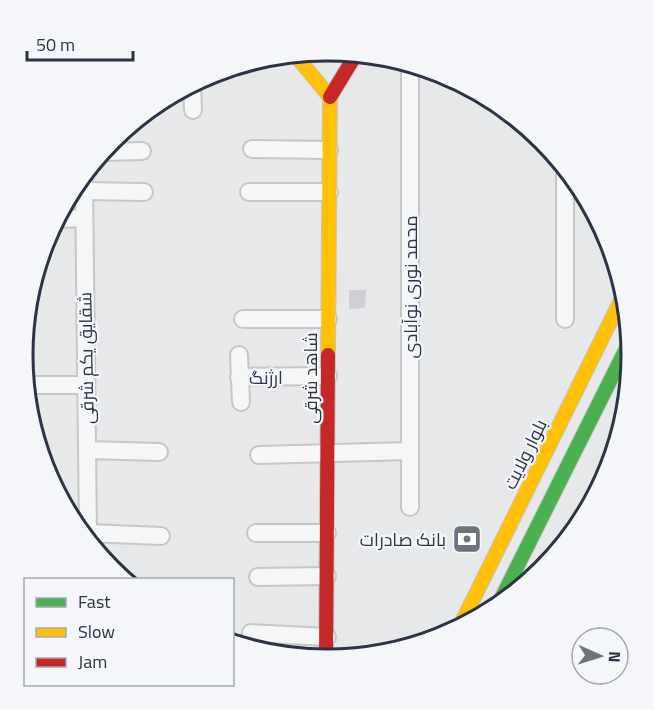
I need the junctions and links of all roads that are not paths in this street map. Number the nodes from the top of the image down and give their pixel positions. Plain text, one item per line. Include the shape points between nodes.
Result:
1 (302, 63) edge
2 (351, 63) edge
3 (410, 73) edge
4 (192, 93) edge
5 (330, 98) junction
6 (193, 110) dead end
7 (252, 149) dead end
8 (329, 150) junction
9 (142, 151) dead end
10 (115, 152) edge
11 (565, 183) edge
12 (87, 186) edge
13 (84, 191) edge
14 (144, 192) dead end
15 (249, 192) dead end
16 (329, 192) junction
17 (84, 218) junction
18 (66, 219) edge
19 (617, 309) edge
20 (243, 319) dead end
21 (328, 319) junction
22 (566, 319) dead end
23 (239, 355) dead end
24 (621, 359) edge
25 (328, 376) junction
26 (239, 377) junction
27 (35, 385) edge
28 (86, 385) junction
29 (241, 402) dead end
30 (87, 450) junction
31 (410, 451) junction
32 (159, 452) dead end
33 (259, 454) dead end
34 (328, 454) junction
35 (410, 507) dead end
36 (88, 525) edge
37 (256, 533) dead end
38 (327, 533) junction
39 (94, 534) edge
40 (161, 536) dead end
41 (327, 576) junction
42 (258, 577) dead end
43 (507, 587) edge
44 (466, 614) edge
45 (327, 637) junction
46 (251, 639) edge
47 (326, 649) edge

1 - 5 main road
2 - 5 main road
3 - 31 street, محمد نوری نوآبادی
4 - 6 street
5 - 8 main road, شاهد شرقی
7 - 8 street
8 - 16 main road, شاهد شرقی
9 - 10 street
11 - 22 street
12 - 14 street
13 - 17 street, شقایق یکم شرقی
15 - 16 street
16 - 21 main road, شاهد شرقی
17 - 18 street
17 - 28 street, شقایق یکم شرقی
19 - 44 main road, بلوار ولایت
20 - 21 street
21 - 25 main road, شاهد شرقی
23 - 26 street
24 - 43 main road
25 - 26 street, ارژنگ
25 - 34 main road, شاهد شرقی
26 - 29 street
27 - 28 street
28 - 30 street, شقایق یکم شرقی
30 - 32 street
30 - 36 street, شقایق یکم شرقی
31 - 34 street
31 - 35 street, محمد نوری نوآبادی
33 - 34 street
34 - 38 main road, شاهد شرقی
37 - 38 street
38 - 41 main road, شاهد شرقی
39 - 40 street
41 - 42 street
41 - 45 main road, شاهد شرقی
45 - 46 street via 251,633
45 - 47 main road, شاهد شرقی

